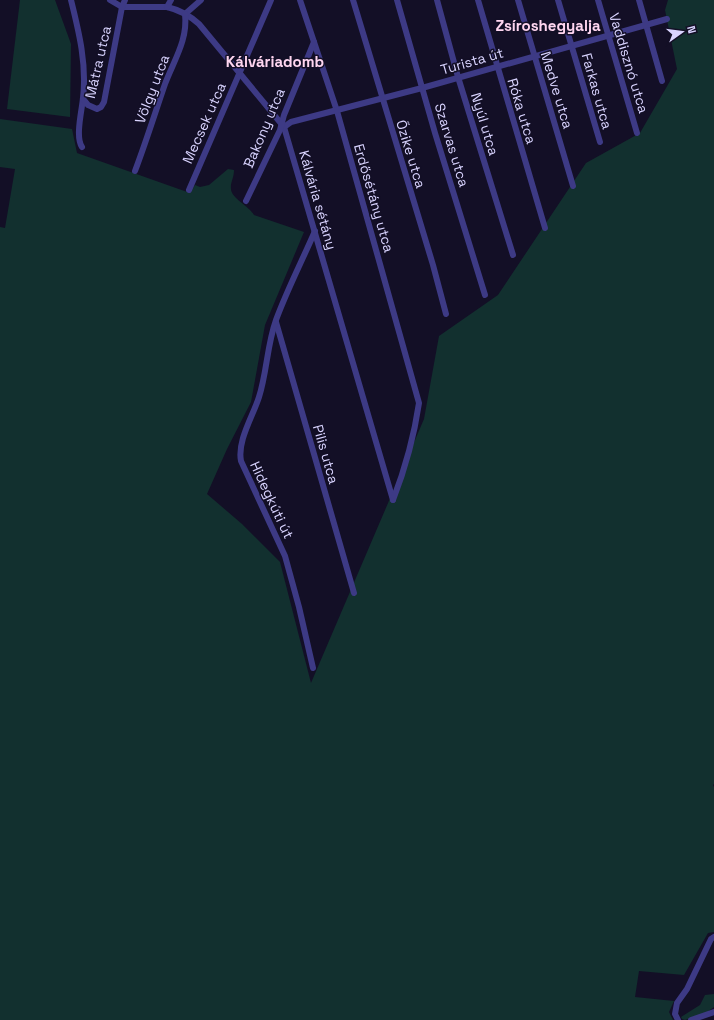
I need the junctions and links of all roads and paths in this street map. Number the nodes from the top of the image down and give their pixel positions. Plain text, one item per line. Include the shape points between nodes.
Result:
1 (71, 0) edge
2 (110, 0) edge
3 (125, 0) edge
4 (171, 0) edge
5 (200, 0) edge
6 (271, 0) edge
7 (300, 0) edge
8 (353, 0) edge
9 (397, 0) edge
10 (437, 0) edge
11 (478, 0) edge
12 (518, 0) edge
13 (558, 0) edge
14 (598, 0) edge
15 (639, 0) edge
16 (122, 7) junction
17 (167, 7) junction
18 (185, 14) junction
19 (667, 19) dead end
20 (646, 25) junction
21 (608, 36) junction
22 (314, 42) junction
23 (571, 46) junction
24 (534, 56) junction
25 (496, 67) junction
26 (239, 73) junction
27 (458, 77) junction
28 (662, 81) dead end
29 (422, 88) junction
30 (83, 99) junction
31 (382, 99) junction
32 (337, 111) junction
33 (282, 125) junction
34 (637, 133) dead end
35 (600, 142) dead end
36 (82, 147) dead end
37 (135, 171) dead end
38 (573, 186) dead end
39 (188, 190) dead end
40 (246, 201) dead end
41 (545, 228) dead end
42 (315, 231) junction
43 (513, 255) dead end
44 (486, 295) dead end
45 (446, 314) dead end
46 (276, 321) junction
47 (394, 500) joint
48 (354, 593) dead end
49 (313, 668) dead end
50 (714, 937) edge
51 (714, 1012) edge
52 (678, 1020) edge
53 (691, 1020) edge

1 - 30 street via 84,68
2 - 16 street
3 - 16 street, Mátra utca
4 - 17 street
5 - 18 street
6 - 26 street, Mecsek utca
7 - 22 street, Erdősétány utca
8 - 31 street, Őzike utca
9 - 29 street, Szarvas utca
10 - 27 street, Nyúl utca
11 - 25 street, Róka utca
12 - 24 street, Medve utca
13 - 23 street, Farkas utca
14 - 21 street, Vaddisznó utca
15 - 20 street
16 - 17 street, Kálvária sétány
16 - 30 street, Mátra utca via 104,102 97,109
17 - 18 street, Kálvária sétány
18 - 26 street, Kálvária sétány via 199,24
18 - 37 street, Völgy utca via 182,43
19 - 20 street, Turista út
20 - 21 street, Turista út
20 - 28 street
21 - 23 street, Turista út
21 - 34 street, Vaddisznó utca
22 - 32 street, Erdősétány utca
22 - 33 street, Bakony utca
23 - 24 street, Turista út
23 - 35 street, Farkas utca
24 - 25 street, Turista út
24 - 38 street, Medve utca
25 - 27 street, Turista út
25 - 41 street, Róka utca
26 - 33 street, Kálvária sétány
26 - 39 street, Mecsek utca
27 - 29 street, Turista út
27 - 43 street, Nyúl utca
29 - 31 street, Turista út
29 - 44 street, Szarvas utca
30 - 36 street, Mátra utca via 80,127
31 - 32 street, Turista út
31 - 45 street, Őzike utca
32 - 33 street, Turista út
32 - 47 street, Erdősétány utca via 419,404 406,462
33 - 40 street, Bakony utca
33 - 42 street, Kálvária sétány
42 - 46 street, Hidegkúti út
42 - 47 street, Kálvária sétány
46 - 48 street, Pilis utca
46 - 49 street, Hidegkúti út via 260,395 240,456 285,556
50 - 52 street via 710,939 687,989 677,1003 675,1014
51 - 53 street

